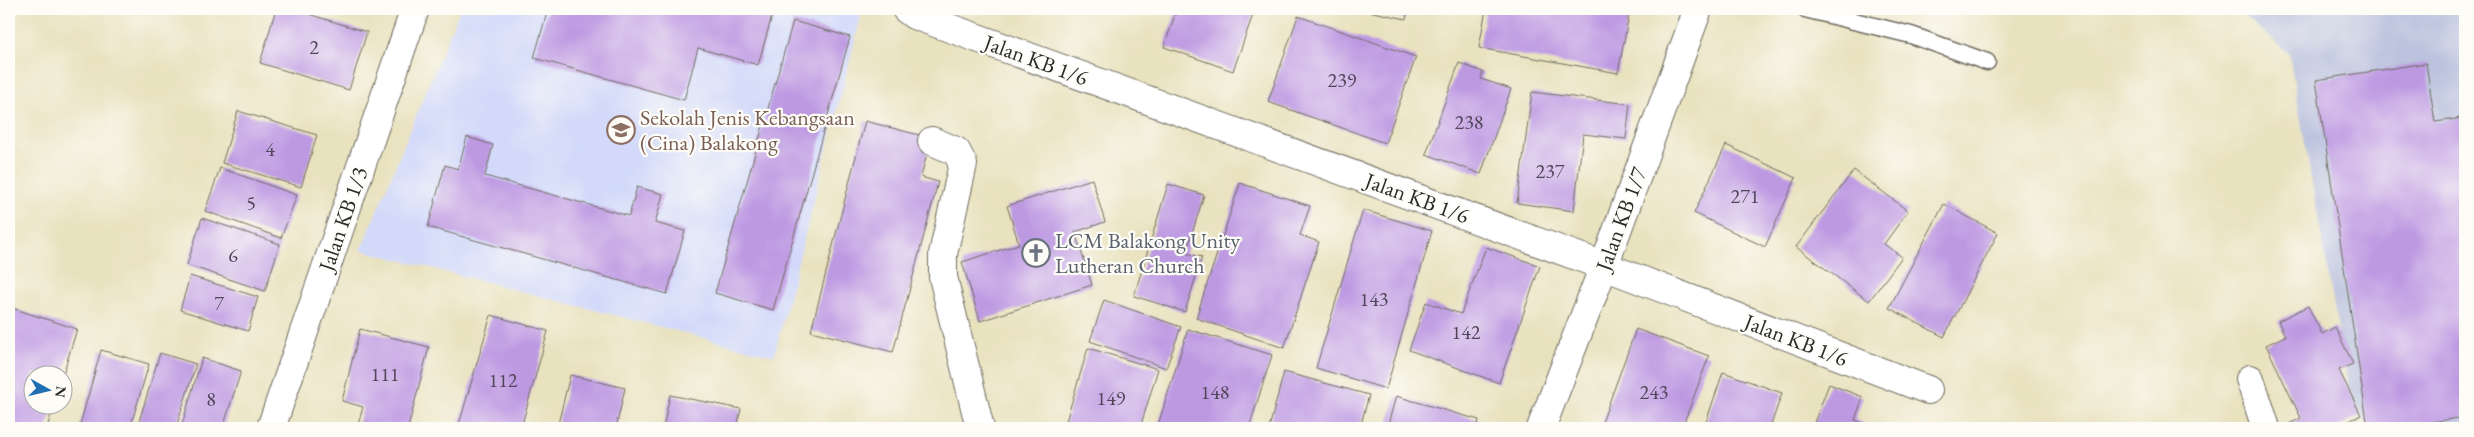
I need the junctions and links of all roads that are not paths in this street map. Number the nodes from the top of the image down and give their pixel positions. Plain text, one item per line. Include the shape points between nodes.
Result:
1 (415, 9) edge
2 (906, 9) edge
3 (1698, 9) edge
4 (1805, 9) edge
5 (1987, 62) dead end
6 (932, 141) dead end
7 (1604, 266) junction
8 (2250, 379) dead end
9 (1928, 390) dead end
10 (271, 428) edge
11 (980, 428) edge
12 (1542, 428) edge
13 (2266, 428) edge

1 - 10 street, Jalan KB 1/3
2 - 7 street, Jalan KB 1/6 via 932,22
3 - 7 street, Jalan KB 1/7
4 - 5 lane via 1911,35
6 - 11 street via 956,151 963,164 943,254 943,277
7 - 9 street, Jalan KB 1/6
7 - 12 street, Jalan KB 1/7
8 - 13 street

